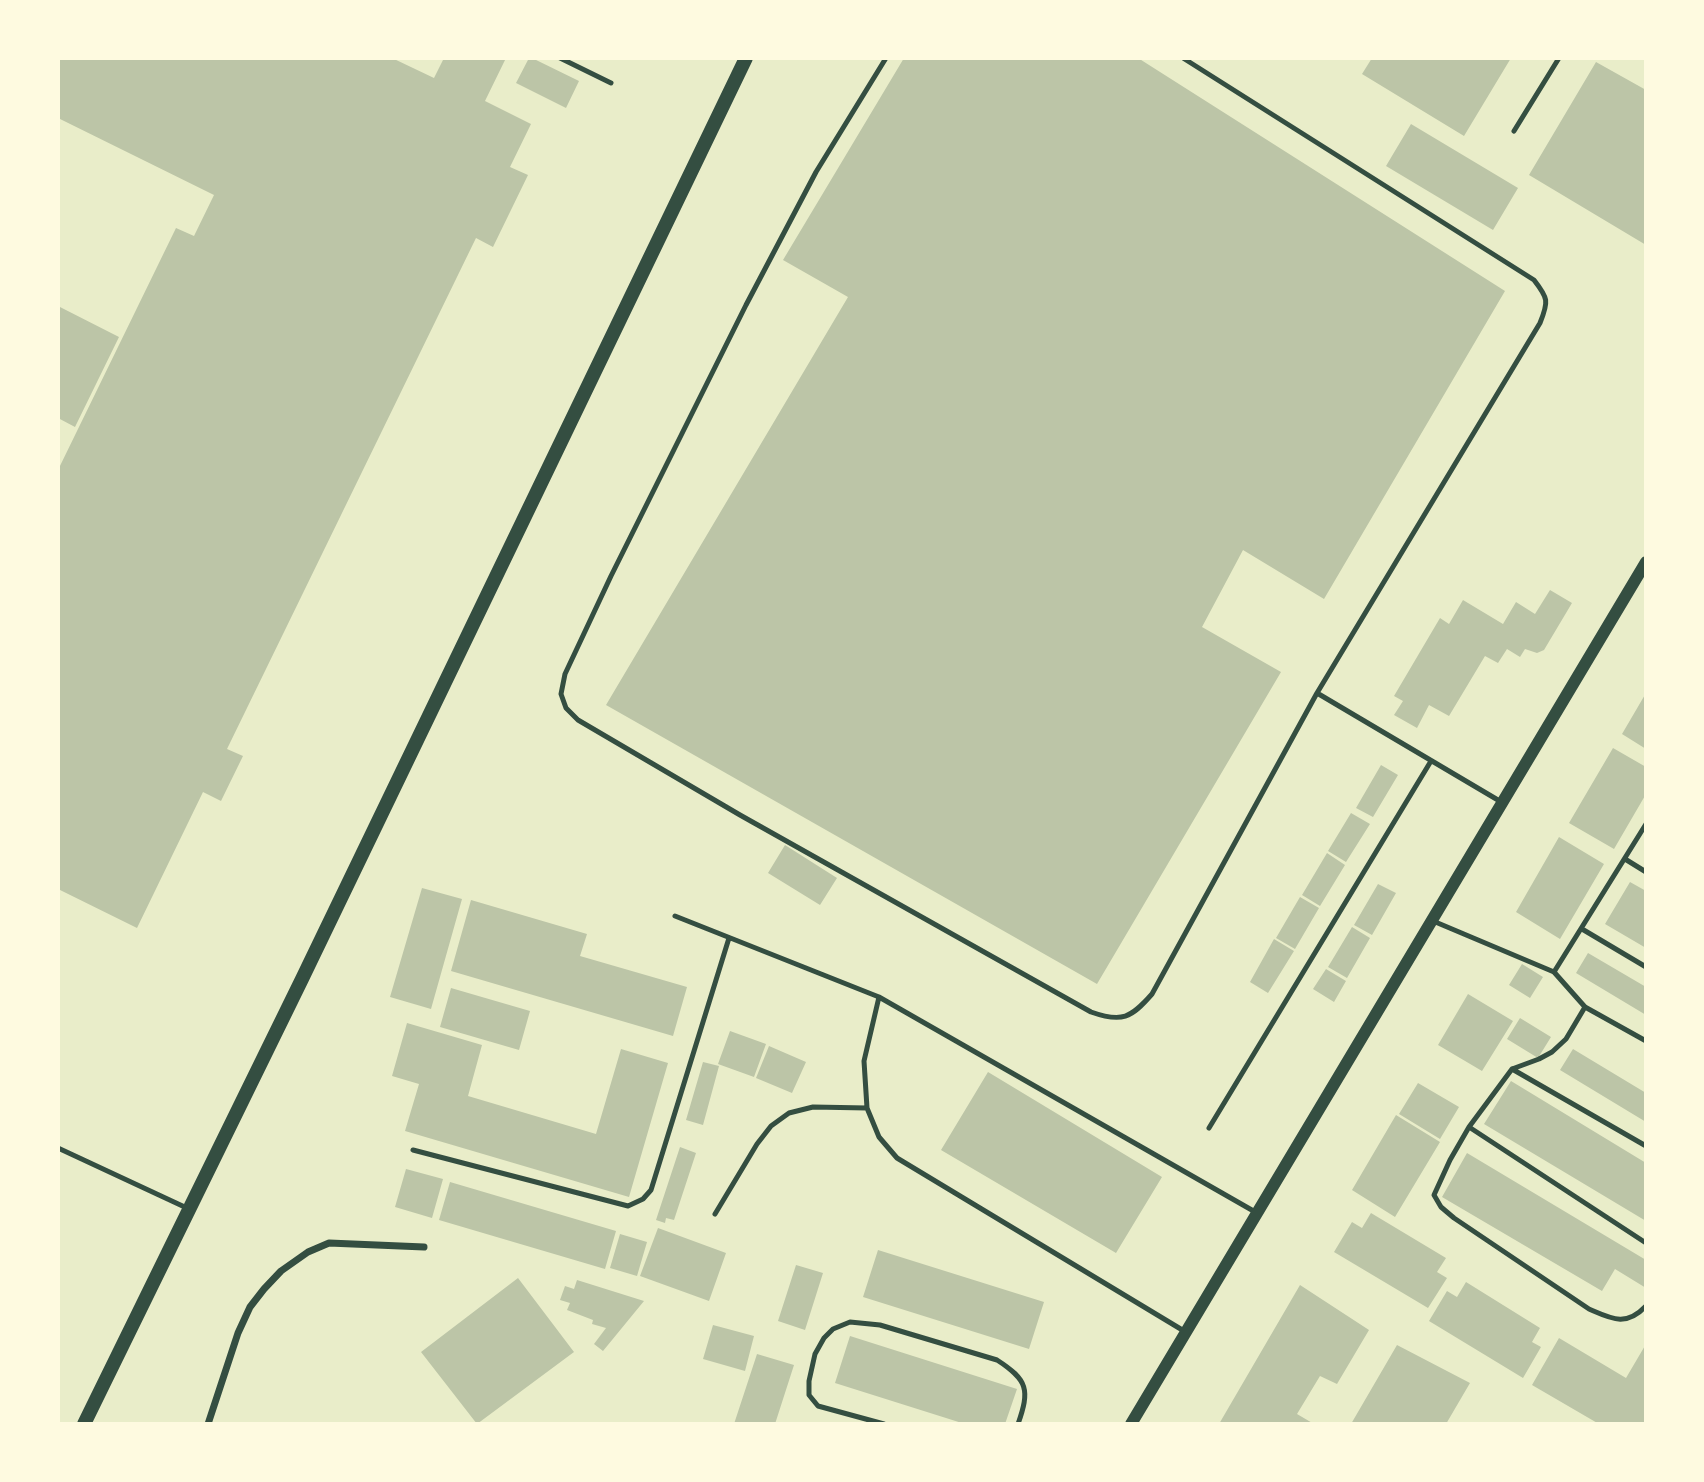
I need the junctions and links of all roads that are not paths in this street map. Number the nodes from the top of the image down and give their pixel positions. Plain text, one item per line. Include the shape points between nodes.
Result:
1 (560, 58) edge
2 (746, 58) edge
3 (886, 58) edge
4 (1183, 58) edge
5 (1559, 58) edge
6 (611, 83) dead end
7 (1514, 131) dead end
8 (1646, 562) edge
9 (1317, 694) junction
10 (1431, 761) junction
11 (1503, 803) junction
12 (1646, 824) edge
13 (1625, 859) junction
14 (1646, 872) edge
15 (675, 916) dead end
16 (1433, 921) junction
17 (1582, 929) junction
18 (729, 938) junction
19 (1646, 967) edge
20 (1554, 972) junction
21 (879, 997) junction
22 (1585, 1007) junction
23 (1646, 1041) edge
24 (1512, 1069) junction
25 (867, 1108) junction
26 (1469, 1127) junction
27 (1209, 1128) dead end
28 (1646, 1146) edge
29 (58, 1148) edge
30 (412, 1150) dead end
31 (189, 1209) junction
32 (1258, 1213) junction
33 (715, 1214) dead end
34 (1646, 1243) edge
35 (424, 1247) dead end
36 (1646, 1306) edge
37 (1186, 1332) junction
38 (84, 1424) edge
39 (208, 1424) edge
40 (884, 1424) edge
41 (1018, 1424) edge
42 (1131, 1424) edge

1 - 6 lane
2 - 31 main road
3 - 9 lane via 746,305 611,576 565,674 561,694 566,709 740,815 1109,1018 1126,1017 1152,995
4 - 9 lane via 1534,280 1545,294 1540,323
5 - 7 lane
8 - 11 street
9 - 10 lane
10 - 11 lane
10 - 27 lane
11 - 16 street
12 - 13 lane
13 - 14 lane
13 - 17 lane
15 - 18 lane
16 - 20 lane
16 - 32 street
17 - 19 lane
17 - 20 lane
18 - 21 lane
18 - 30 lane via 651,1190 643,1199 628,1206
20 - 22 lane
21 - 25 lane via 864,1061
21 - 32 lane
22 - 23 lane
22 - 24 lane via 1566,1039 1552,1052
24 - 26 lane
24 - 28 lane
25 - 33 lane via 813,1107 789,1113 757,1144
25 - 37 lane via 879,1137 897,1158
26 - 34 lane
26 - 36 lane via 1434,1195 1441,1207 1612,1320 1629,1319
29 - 31 lane
31 - 38 main road
32 - 37 street
35 - 39 street via 329,1243 281,1271 250,1307
37 - 42 street
40 - 41 lane via 818,1406 809,1395 815,1354 833,1329 850,1322 880,1325 997,1360 1016,1374 1027,1393

